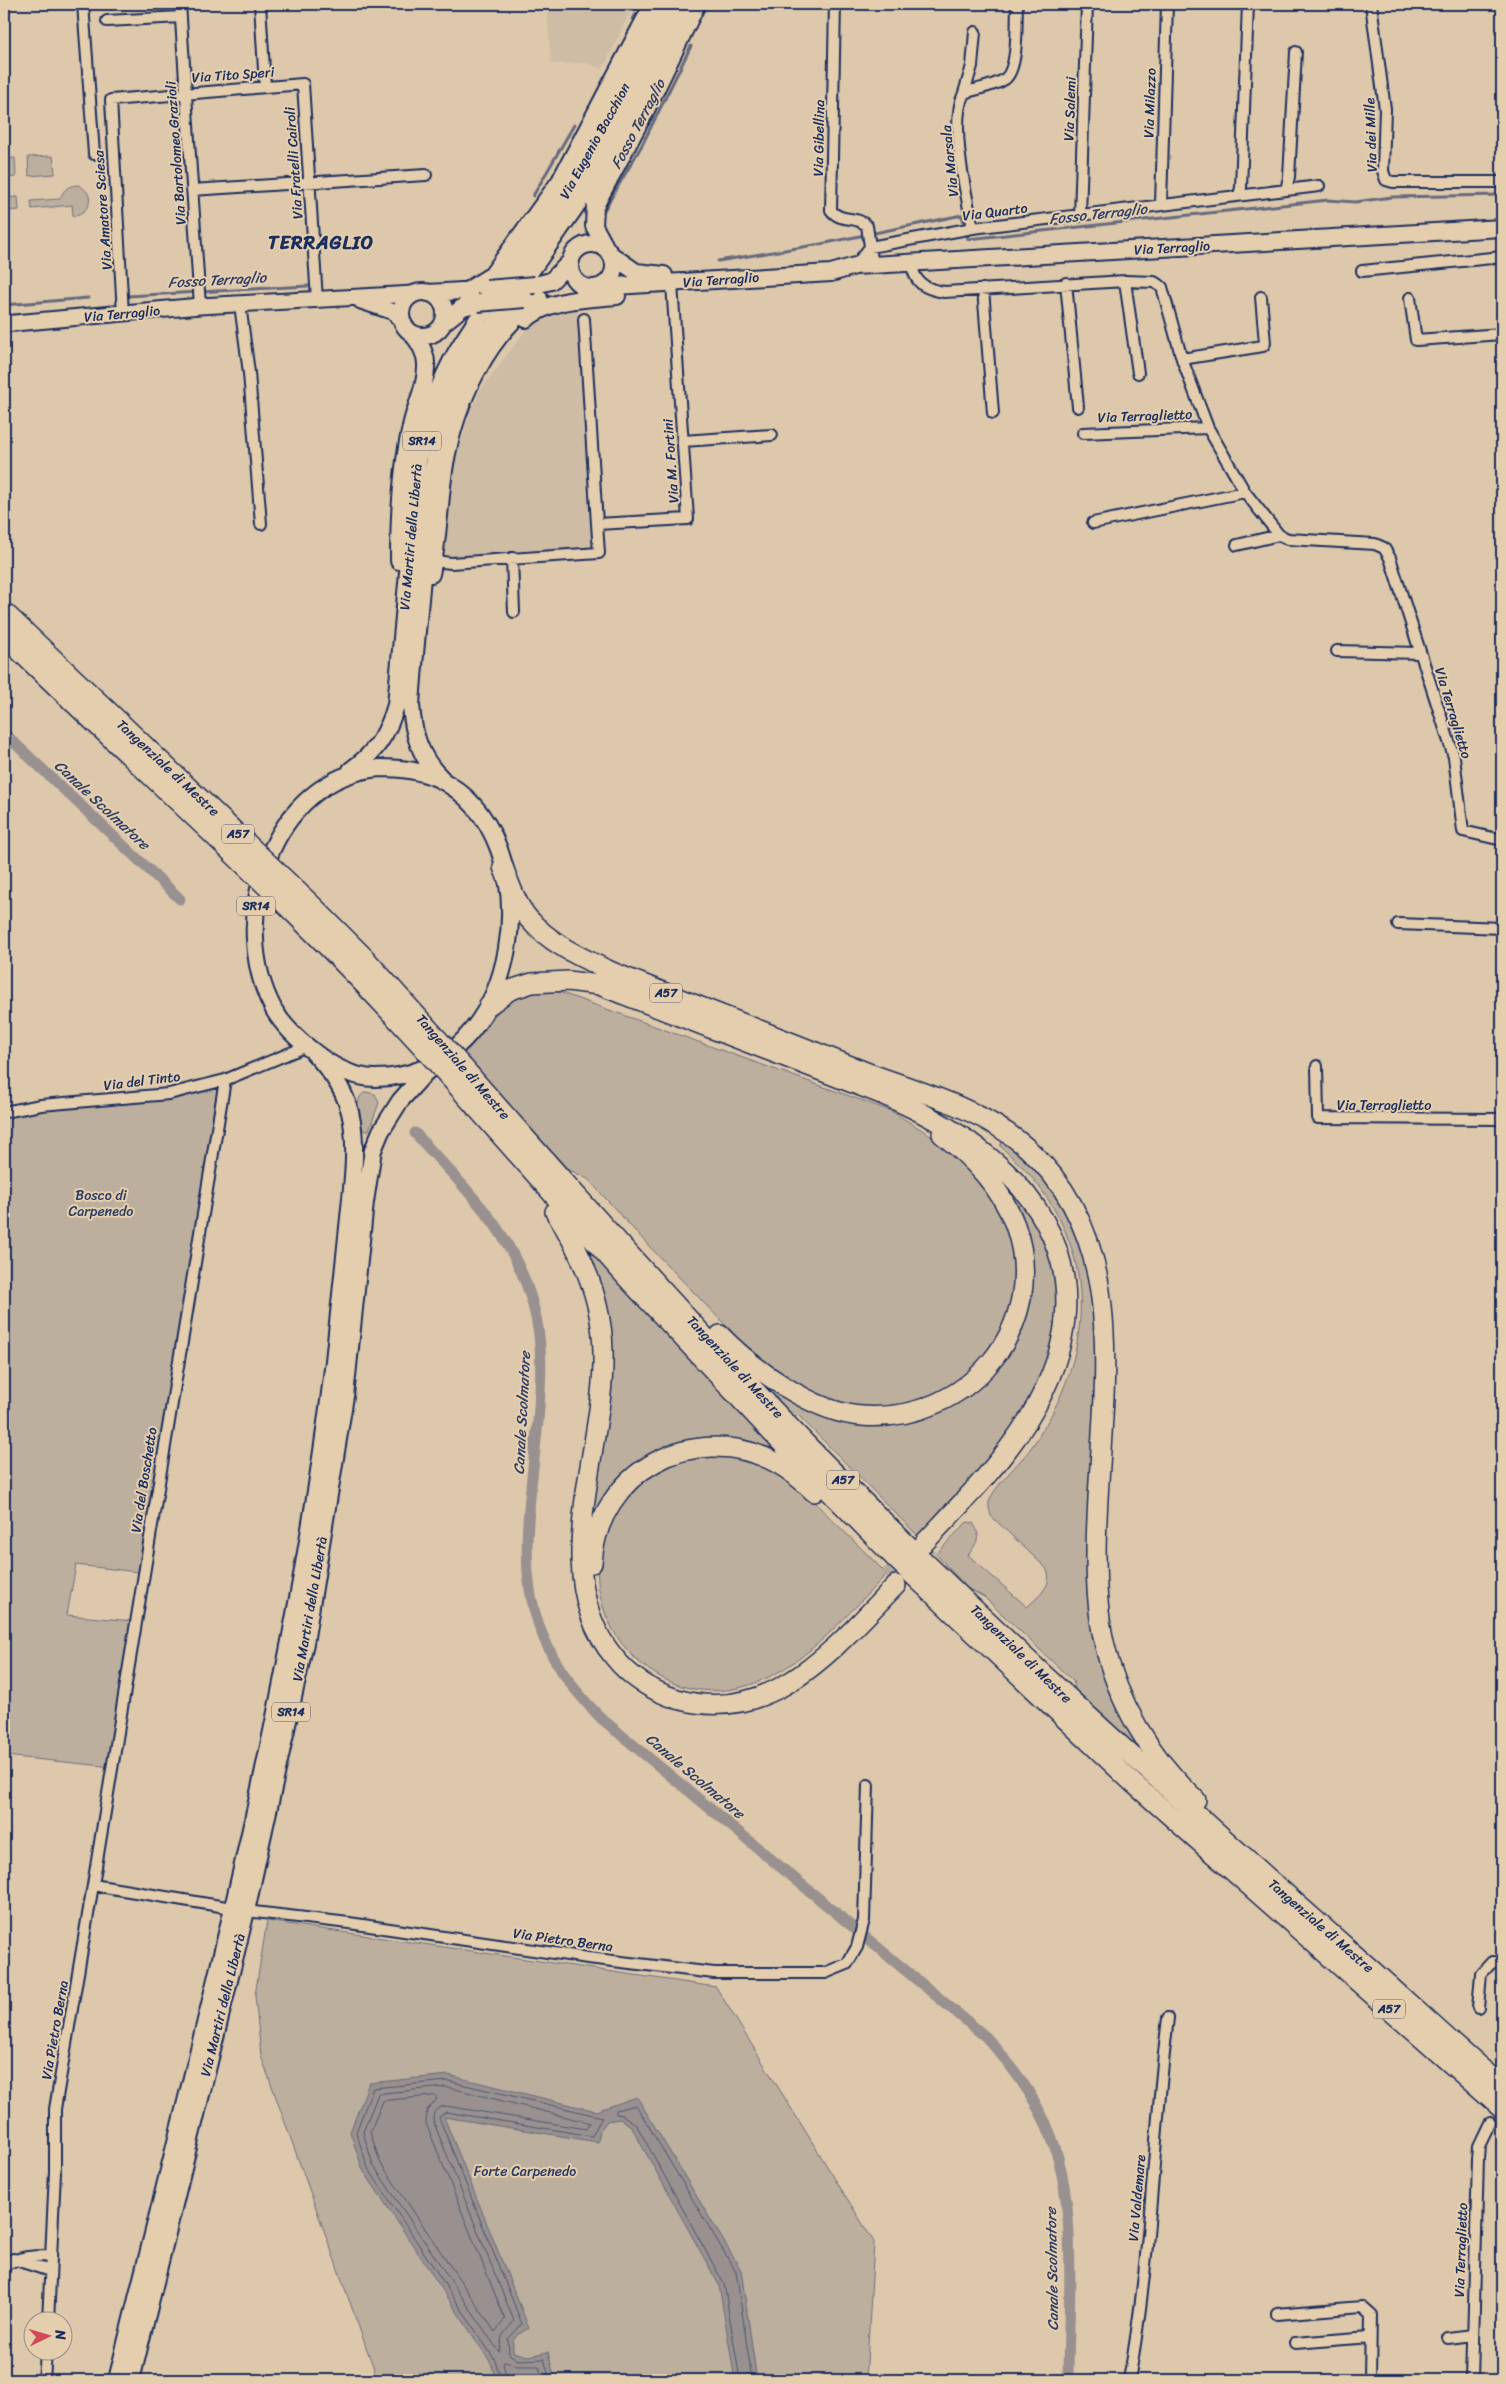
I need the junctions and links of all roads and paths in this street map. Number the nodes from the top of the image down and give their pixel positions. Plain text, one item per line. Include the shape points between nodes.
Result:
1 (83, 4) edge
2 (180, 4) edge
3 (260, 4) edge
4 (653, 4) edge
5 (667, 4) edge
6 (685, 4) edge
7 (697, 4) edge
8 (835, 4) edge
9 (1016, 4) edge
10 (1087, 4) edge
11 (1167, 4) edge
12 (1248, 4) edge
13 (1372, 4) edge
14 (181, 17) junction
15 (106, 21) dead end
16 (974, 32) dead end
17 (1296, 52) dead end
18 (303, 84) joint
19 (265, 86) junction
20 (186, 92) junction
21 (964, 93) junction
22 (110, 105) joint
23 (94, 154) dead end
24 (426, 174) dead end
25 (309, 182) junction
26 (1502, 182) edge
27 (1319, 186) dead end
28 (192, 190) junction
29 (1286, 190) junction
30 (1239, 195) junction
31 (1161, 204) junction
32 (1080, 216) junction
33 (968, 227) junction
34 (1502, 228) edge
35 (869, 244) junction
36 (608, 252) junction
37 (1502, 257) edge
38 (571, 261) junction
39 (912, 264) junction
40 (872, 266) junction
41 (849, 267) junction
42 (1362, 271) dead end
43 (1125, 281) junction
44 (1066, 283) junction
45 (672, 284) junction
46 (593, 287) junction
47 (529, 289) junction
48 (982, 289) junction
49 (317, 291) junction
50 (491, 292) junction
51 (421, 294) junction
52 (352, 298) junction
53 (1261, 298) dead end
54 (1410, 298) dead end
55 (200, 303) junction
56 (475, 303) junction
57 (240, 304) junction
58 (123, 314) junction
59 (584, 319) dead end
60 (443, 323) junction
61 (4, 324) edge
62 (408, 328) junction
63 (1502, 334) edge
64 (1182, 359) junction
65 (1138, 373) dead end
66 (470, 388) junction
67 (1078, 407) dead end
68 (993, 413) dead end
69 (1208, 428) junction
70 (1083, 432) dead end
71 (772, 435) dead end
72 (683, 441) junction
73 (1245, 492) junction
74 (1092, 523) dead end
75 (261, 524) dead end
76 (596, 524) junction
77 (1279, 535) junction
78 (1237, 545) dead end
79 (512, 558) junction
80 (428, 566) junction
81 (4, 612) edge
82 (514, 612) dead end
83 (4, 636) edge
84 (1337, 651) dead end
85 (400, 652) junction
86 (1419, 653) junction
87 (343, 775) junction
88 (447, 784) junction
89 (1502, 840) edge
90 (503, 867) junction
91 (1398, 924) dead end
92 (1502, 928) edge
93 (489, 1005) junction
94 (310, 1049) junction
95 (444, 1057) junction
96 (1318, 1066) dead end
97 (456, 1072) junction
98 (867, 1072) junction
99 (225, 1080) junction
100 (881, 1094) junction
101 (4, 1112) edge
102 (1502, 1119) edge
103 (517, 1152) junction
104 (599, 1221) junction
105 (896, 1559) junction
106 (868, 1785) dead end
107 (1252, 1865) junction
108 (94, 1885) junction
109 (239, 1909) junction
110 (1502, 1962) edge
111 (1478, 2008) dead end
112 (1168, 2018) dead end
113 (1502, 2086) edge
114 (1496, 2116) edge
115 (51, 2256) junction
116 (13, 2259) junction
117 (4, 2266) edge
118 (50, 2271) junction
119 (48, 2312) edge
120 (1277, 2314) dead end
121 (1473, 2335) junction
122 (1370, 2338) junction
123 (1448, 2338) dead end
124 (1295, 2343) dead end
125 (45, 2362) edge
126 (44, 2380) edge
127 (117, 2380) edge
128 (131, 2380) edge
129 (1129, 2380) edge
130 (1370, 2380) edge
131 (1472, 2380) edge

1 - 23 street
2 - 14 street, Via Bartolomeo Grazioli
3 - 19 street
4 - 56 main road via 560,181
5 - 50 main road, Via Eugenio Bacchion via 592,153 512,270
6 - 47 main road, Via Eugenio Bacchion / SR14 via 606,157
7 - 36 main road via 595,206 594,226
8 - 35 street, Via Gibellina via 831,210 840,218 864,223 868,229
9 - 21 street via 1011,72 1005,79
10 - 32 street, Via Salemi
11 - 31 street, Via Milazzo
12 - 30 street
13 - 26 street, Via dei Mille via 1385,110 1383,171 1386,180
14 - 15 street
14 - 20 street, Via Bartolomeo Grazioli
16 - 21 street, Via Marsala via 972,66
17 - 29 street via 1290,177
18 - 19 street, Via Tito Speri
18 - 25 street, Via Fratelli Cairoli
19 - 20 street, Via Tito Speri
20 - 22 street, Via Tito Speri via 114,98
20 - 28 street, Via Bartolomeo Grazioli
21 - 33 street, Via Marsala via 959,104 958,136 969,209
22 - 58 street, Via Amatore Sciesa
24 - 25 street
25 - 28 street
25 - 49 street, Via Fratelli Cairoli
27 - 29 street, Via Quarto
28 - 55 street, Via Bartolomeo Grazioli
29 - 30 street, Via Quarto
30 - 31 street, Via Quarto
31 - 32 street, Via Quarto
32 - 33 street, Via Quarto
33 - 35 street, Via Quarto
34 - 39 main road, Via Terraglio
35 - 40 street, Via Gibellina
35 - 41 street
36 - 38 main road via 596,245 584,246 574,253
36 - 41 main road, Via Terraglio via 628,268 645,275 830,265
36 - 46 main road via 613,260 613,271 608,281
37 - 42 street
38 - 46 main road via 573,278
38 - 47 main road, Via Terraglio via 551,281
39 - 40 main road, Via Terraglio
39 - 48 street, Via Terraglietto via 917,281 931,290
40 - 41 main road, Via Terraglio
41 - 45 main road, Via Terraglio via 831,273
43 - 44 street, Via Terraglietto
43 - 64 street, Via Terraglietto via 1154,282 1162,287
43 - 65 street
44 - 48 street, Via Terraglietto
44 - 67 street, Via Terraglietto
45 - 46 main road, Via Terraglio
45 - 66 main road via 661,290 566,301 540,309 520,326
45 - 72 street, Via M. Fortini
46 - 47 main road, Via Terraglio
47 - 50 main road, Via Terraglio, bridge
47 - 56 main road, Via Terraglio, bridge
47 - 66 main road, SR14 via 524,308 483,360
47 - 80 main road, Via Martiri della Libertà / SR14 via 500,313 462,372 442,424 433,465
48 - 68 street
49 - 52 main road, Via Terraglio
49 - 57 main road, Via Terraglio
50 - 56 main road, Via Terraglio
50 - 56 main road, Via Martiri della Libertà
51 - 52 main road, Via Terraglio
51 - 56 main road, Via Terraglio
51 - 60 main road via 439,300 443,307
51 - 62 main road via 402,307 401,317
52 - 62 main road, Via Terraglio via 394,312
53 - 64 street via 1263,346
54 - 63 street via 1416,340
55 - 57 main road, Via Terraglio
55 - 58 main road, Via Terraglio
56 - 60 main road, Via Terraglio via 463,307
56 - 85 main road, Via Martiri della Libertà / SR14 via 430,411 424,434 415,490
57 - 75 street
58 - 61 main road, Via Terraglio
59 - 76 street
60 - 62 main road via 432,334 424,336
62 - 85 main road, SR14 via 422,347 426,369 410,428 399,520 396,613
64 - 69 street, Via Terraglietto
66 - 80 main road, SR14 via 454,426 446,458
69 - 70 street, Via Terraglietto
69 - 73 street, Via Terraglietto
71 - 72 street
72 - 76 street, Via M. Fortini via 688,520
73 - 74 street
73 - 77 street, Via Terraglietto
76 - 79 street via 599,553
77 - 78 street, Via Terraglietto
77 - 86 street, Via Terraglietto via 1375,544 1384,548 1390,558
79 - 80 street
79 - 82 street
80 - 88 main road, Via Martiri della Libertà / SR14 via 417,632 411,706 415,738 429,765
81 - 97 highway, Tangenziale di Mestre / A57, bridge via 314,906 364,957
83 - 97 highway, Tangenziale di Mestre / A57, bridge via 303,920
84 - 86 street, Via Terraglietto
85 - 87 main road, Via Martiri della Libertà / SR14 via 396,706 387,732 371,754
86 - 89 street, Via Terraglietto via 1454,757 1463,831
87 - 88 main road, SR14 via 370,768 400,768 420,772
87 - 94 main road, SR14 via 309,797 294,812 272,848 256,908 258,956 269,999 286,1027
88 - 90 main road, SR14 via 469,803 484,822
90 - 93 main road, SR14 via 510,906 509,939 502,975
90 - 98 highway, A57 via 528,918 567,950 612,972
91 - 92 street
93 - 95 main road, SR14 via 471,1033
93 - 100 highway, A57 via 510,990 532,983 568,981 599,985
94 - 95 main road, SR14 via 343,1070 374,1078 405,1073
94 - 99 street, Via del Tinto
94 - 109 main road, Via Martiri della Libertà / SR14 via 337,1081 352,1119 354,1148 350,1210 330,1394 305,1558
95 - 109 main road, Via Martiri della Libertà / SR14 via 400,1101 380,1131 373,1150 345,1396 322,1542 288,1724
96 - 102 street, Via Terraglietto via 1318,1118
97 - 103 highway, Tangenziale di Mestre / A57
97 - 104 highway, Tangenziale di Mestre / A57
98 - 100 highway, A57 via 942,1110 991,1142 1015,1163 1052,1212 1066,1240 1075,1275 1076,1313 1068,1353 1043,1415 1006,1470 929,1545 998,1464 1035,1407 1048,1381 1060,1341 1065,1303 1064,1279 1058,1251 1047,1224 1007,1172 960,1134
98 - 107 highway, A57 via 958,1108 1019,1141 1058,1182 1080,1219 1096,1269 1103,1326 1104,1383 1096,1548 1104,1643 1123,1700 1148,1744 1185,1789 1222,1824
99 - 101 street, Via del Tinto via 168,1094 41,1105
99 - 108 street, Via del Boschetto
100 - 104 highway, A57 via 940,1132 980,1169 1009,1211 1022,1250 1020,1302 1003,1345 983,1372 964,1389 943,1401 902,1414 876,1416 849,1414 812,1401 735,1350 636,1248
103 - 105 highway, Tangenziale di Mestre / A57 via 626,1278
103 - 105 highway, A57 via 576,1247 589,1278 600,1321 602,1386 583,1522 583,1583 592,1621 618,1663 642,1683 683,1700 723,1705 755,1700 778,1690 833,1648 892,1581 787,1671 748,1689 709,1692 669,1684 632,1661 612,1638 596,1600 592,1565 593,1548 601,1522 613,1499 624,1485 650,1464 667,1456 692,1449 720,1448 760,1455 789,1470 870,1546
104 - 107 highway, Tangenziale di Mestre / A57 via 808,1445 982,1618
105 - 114 highway, Tangenziale di Mestre / A57 via 1115,1766 1276,1909
106 - 109 street, Via Pietro Berna via 864,1920 857,1947 847,1964 824,1973 714,1973
107 - 113 highway, Tangenziale di Mestre / A57
108 - 109 street, Via Pietro Berna
108 - 115 street, Via Pietro Berna via 55,2109
109 - 127 main road, Via Martiri della Libertà / SR14
109 - 128 main road, Via Martiri della Libertà / SR14
110 - 111 street via 1492,1962 1481,1974
112 - 129 street, Via Valdemare via 1143,2289
114 - 121 street, Via Terraglietto via 1479,2146
115 - 116 street
115 - 118 street, Via Pietro Berna
116 - 117 street
116 - 118 street
118 - 119 street, Via Pietro Berna
120 - 122 street via 1362,2307 1371,2315
121 - 123 street
121 - 131 street, Via Terraglietto
122 - 124 street
122 - 130 street
125 - 126 street

